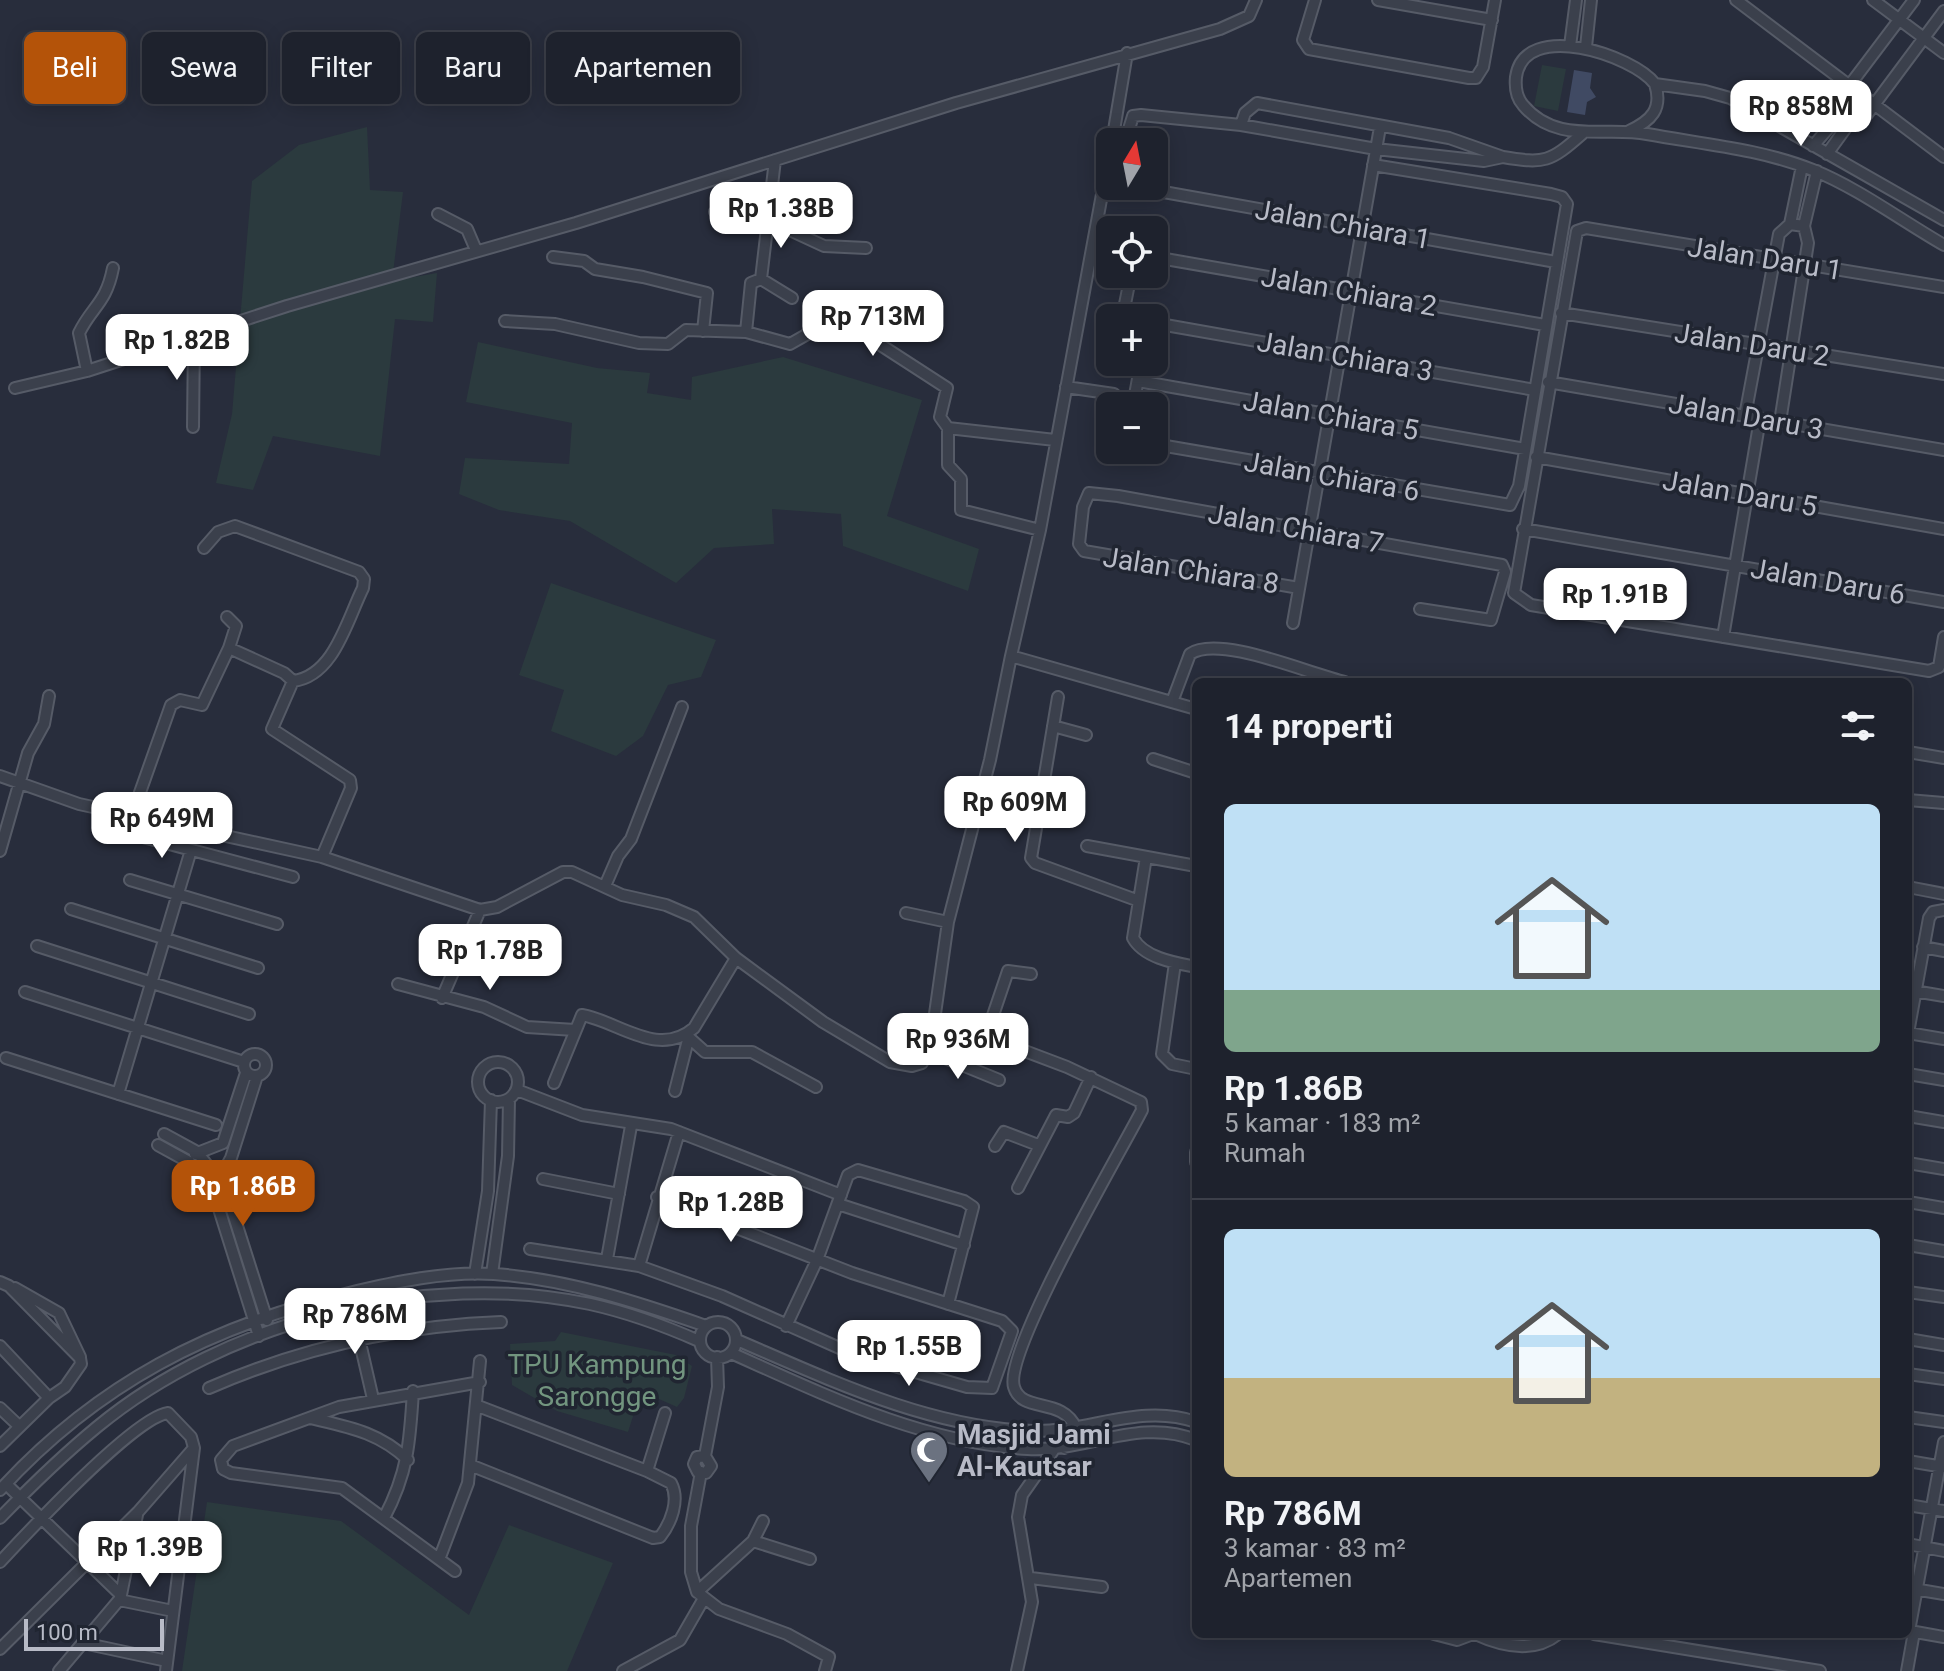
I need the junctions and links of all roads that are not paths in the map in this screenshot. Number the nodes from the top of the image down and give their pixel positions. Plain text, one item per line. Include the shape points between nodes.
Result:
1 (1256, 0) edge
2 (1315, 0) edge
3 (1378, 0) edge
4 (1495, 0) edge
5 (1576, 0) edge
6 (1591, 0) edge
7 (1736, 0) edge
8 (1873, 0) edge
9 (1914, 0) edge
10 (1944, 11) edge
11 (1492, 20) junction
12 (1900, 20) junction
13 (1924, 38) junction
14 (1570, 46) junction
15 (1586, 47) junction
16 (1127, 53) junction
17 (1944, 53) edge
18 (1655, 84) junction
19 (1849, 85) junction
20 (1874, 104) junction
21 (1837, 118) junction
22 (1241, 125) junction
23 (1848, 125) junction
24 (1380, 127) junction
25 (1114, 128) edge
26 (1129, 128) edge
27 (1629, 131) junction
28 (1582, 134) junction
29 (1464, 142) junction
30 (1813, 146) junction
31 (1376, 149) junction
32 (1827, 154) junction
33 (1459, 157) junction
34 (1503, 157) junction
35 (1944, 157) edge
36 (775, 160) junction
37 (1373, 165) junction
38 (1802, 166) junction
39 (1817, 171) junction
40 (1168, 193) edge
41 (1101, 200) edge
42 (715, 212) dead end
43 (438, 214) dead end
44 (768, 219) junction
45 (1944, 220) edge
46 (1790, 224) junction
47 (1804, 226) junction
48 (1362, 227) junction
49 (1944, 245) edge
50 (474, 246) junction
51 (866, 248) dead end
52 (553, 257) dead end
53 (1168, 259) edge
54 (1774, 259) junction
55 (1556, 262) junction
56 (1805, 264) junction
57 (113, 268) dead end
58 (761, 279) junction
59 (1944, 287) edge
60 (1351, 291) junction
61 (792, 298) dead end
62 (1561, 313) junction
63 (505, 321) dead end
64 (1168, 325) edge
65 (1545, 325) junction
66 (703, 331) junction
67 (746, 332) junction
68 (194, 337) junction
69 (1759, 345) junction
70 (1791, 350) junction
71 (1340, 355) junction
72 (87, 371) junction
73 (1944, 374) edge
74 (1139, 376) edge
75 (1138, 381) junction
76 (1548, 382) junction
77 (1066, 387) junction
78 (15, 388) dead end
79 (1535, 390) junction
80 (1100, 392) edge
81 (1136, 392) edge
82 (1329, 415) junction
83 (1745, 416) junction
84 (1760, 419) junction
85 (1780, 422) junction
86 (193, 427) dead end
87 (948, 428) junction
88 (1055, 440) junction
89 (1168, 447) edge
90 (1525, 449) junction
91 (1944, 450) edge
92 (1536, 457) junction
93 (1319, 474) junction
94 (1748, 494) junction
95 (1523, 529) junction
96 (1944, 529) edge
97 (1040, 530) junction
98 (1309, 532) junction
99 (204, 548) dead end
100 (1084, 551) joint
101 (1736, 565) junction
102 (1299, 588) junction
103 (1944, 602) edge
104 (1420, 609) dead end
105 (227, 617) dead end
106 (1293, 623) dead end
107 (1723, 637) junction
108 (1944, 637) edge
109 (229, 648) junction
110 (1011, 656) junction
111 (1303, 677) edge
112 (293, 681) junction
113 (49, 696) dead end
114 (1058, 697) dead end
115 (1172, 702) junction
116 (682, 707) dead end
117 (1192, 708) edge
118 (1053, 726) junction
119 (1086, 735) dead end
120 (1912, 753) edge
121 (1944, 758) edge
122 (1153, 759) dead end
123 (1192, 772) edge
124 (0, 776) edge
125 (20, 783) junction
126 (1912, 800) edge
127 (1944, 803) edge
128 (132, 815) junction
129 (143, 837) dead end
130 (1087, 846) dead end
131 (191, 850) junction
132 (0, 851) edge
133 (322, 857) junction
134 (1146, 857) junction
135 (1192, 865) edge
136 (293, 877) dead end
137 (130, 880) dead end
138 (605, 886) junction
139 (1912, 888) edge
140 (178, 894) junction
141 (1944, 894) edge
142 (1139, 901) junction
143 (71, 909) dead end
144 (480, 910) junction
145 (1944, 910) edge
146 (906, 913) dead end
147 (948, 922) junction
148 (277, 924) dead end
149 (164, 938) junction
150 (37, 946) dead end
151 (1923, 947) junction
152 (1944, 951) edge
153 (736, 958) junction
154 (1175, 963) junction
155 (1192, 966) edge
156 (258, 968) dead end
157 (1031, 974) dead end
158 (151, 983) junction
159 (398, 984) dead end
160 (1914, 991) junction
161 (25, 992) dead end
162 (1944, 996) edge
163 (442, 998) junction
164 (1912, 1005) edge
165 (249, 1014) dead end
166 (935, 1017) junction
167 (138, 1028) junction
168 (575, 1030) junction
169 (1912, 1035) edge
170 (986, 1036) junction
171 (687, 1037) junction
172 (1944, 1039) edge
173 (928, 1051) junction
174 (6, 1058) dead end
175 (1192, 1068) edge
176 (249, 1070) junction
177 (1912, 1075) edge
178 (1091, 1077) junction
179 (999, 1080) dead end
180 (1944, 1080) edge
181 (554, 1083) dead end
182 (816, 1087) dead end
183 (517, 1090) junction
184 (675, 1091) dead end
185 (118, 1094) junction
186 (509, 1099) junction
187 (491, 1100) junction
188 (1912, 1117) edge
189 (1944, 1122) edge
190 (216, 1125) dead end
191 (631, 1126) junction
192 (679, 1132) junction
193 (164, 1134) dead end
194 (158, 1145) dead end
195 (1038, 1145) junction
196 (995, 1146) dead end
197 (197, 1152) junction
198 (189, 1162) junction
199 (1912, 1164) edge
200 (1944, 1169) edge
201 (543, 1179) dead end
202 (220, 1180) junction
203 (210, 1186) junction
204 (1018, 1188) dead end
205 (488, 1191) junction
206 (503, 1194) junction
207 (619, 1194) junction
208 (657, 1197) junction
209 (839, 1200) junction
210 (1912, 1203) edge
211 (1944, 1208) edge
212 (964, 1245) junction
213 (1912, 1246) edge
214 (530, 1249) dead end
215 (1944, 1251) edge
216 (607, 1259) junction
217 (817, 1260) junction
218 (639, 1266) junction
219 (475, 1274) junction
220 (492, 1274) junction
221 (526, 1278) junction
222 (4, 1284) edge
223 (1912, 1293) edge
224 (525, 1297) junction
225 (1944, 1297) edge
226 (948, 1304) junction
227 (352, 1308) junction
228 (265, 1316) junction
229 (254, 1319) junction
230 (501, 1322) dead end
231 (706, 1326) junction
232 (786, 1326) junction
233 (271, 1332) junction
234 (259, 1336) junction
235 (359, 1337) junction
236 (737, 1340) junction
237 (1912, 1340) edge
238 (699, 1341) junction
239 (1944, 1345) edge
240 (0, 1346) edge
241 (731, 1353) junction
242 (717, 1357) junction
243 (80, 1358) junction
244 (480, 1361) dead end
245 (1912, 1375) edge
246 (1944, 1379) edge
247 (480, 1382) junction
248 (209, 1388) dead end
249 (413, 1391) junction
250 (49, 1398) junction
251 (373, 1399) junction
252 (478, 1406) junction
253 (0, 1408) edge
254 (665, 1413) dead end
255 (309, 1418) junction
256 (1912, 1418) edge
257 (1192, 1421) edge
258 (1944, 1422) edge
259 (19, 1426) junction
260 (1076, 1428) junction
261 (1192, 1439) edge
262 (1944, 1442) edge
263 (0, 1446) edge
264 (194, 1448) junction
265 (1060, 1448) junction
266 (408, 1460) junction
267 (1912, 1462) edge
268 (470, 1465) junction
269 (1942, 1466) edge
270 (647, 1471) junction
271 (3, 1487) edge
272 (19, 1499) junction
273 (1912, 1506) edge
274 (1939, 1510) edge
275 (138, 1512) junction
276 (0, 1518) edge
277 (384, 1518) junction
278 (39, 1519) junction
279 (763, 1521) dead end
280 (753, 1541) junction
281 (1912, 1545) edge
282 (1925, 1547) junction
283 (1944, 1551) edge
284 (440, 1557) junction
285 (810, 1559) dead end
286 (0, 1562) edge
287 (86, 1565) junction
288 (455, 1571) dead end
289 (1031, 1578) junction
290 (1102, 1587) dead end
291 (1912, 1588) edge
292 (1944, 1594) edge
293 (700, 1596) junction
294 (120, 1597) junction
295 (173, 1611) junction
296 (1912, 1631) edge
297 (1944, 1637) edge
298 (1486, 1638) edge
299 (1550, 1638) edge
300 (1615, 1638) edge
301 (1910, 1638) edge
302 (83, 1643) junction
303 (0, 1649) edge
304 (167, 1666) edge
305 (1763, 1666) edge
306 (59, 1671) edge
307 (623, 1671) edge
308 (825, 1671) edge
309 (1017, 1671) edge
310 (1820, 1671) edge
311 (1907, 1671) edge

1 - 16 street via 1249,16 1233,24
2 - 11 street via 1304,45 1309,49 1476,78
3 - 11 street
4 - 11 street
5 - 14 street
6 - 15 street
7 - 19 street
8 - 12 street
9 - 12 street
10 - 13 street
12 - 13 street
12 - 19 street
13 - 17 street
13 - 20 street
14 - 15 street
14 - 28 street via 1529,56 1517,71 1515,88 1520,103 1533,115
15 - 18 street via 1638,68
16 - 25 street
16 - 36 street
18 - 27 street via 1654,115
18 - 30 street via 1730,98
19 - 20 street
19 - 21 street via 1840,98
20 - 23 street via 1865,117
20 - 35 street
21 - 23 street
21 - 30 street
22 - 24 street via 1257,103
22 - 26 street via 1133,116
22 - 31 street
23 - 32 street
24 - 29 street
24 - 31 street
27 - 28 street
27 - 38 street
28 - 34 street via 1544,162
29 - 33 street
29 - 34 street
30 - 32 street
31 - 33 street
31 - 37 street
32 - 45 street
33 - 34 street
36 - 44 street
36 - 50 street via 576,223
37 - 48 street
37 - 55 street via 1562,197 1567,204
38 - 39 street
38 - 46 street
39 - 47 street
39 - 49 street
40 - 48 street, Jalan Chiara 1
41 - 77 street
42 - 44 street
43 - 50 street via 467,229
44 - 51 street via 824,246
44 - 58 street
46 - 47 street
46 - 54 street via 1779,234
47 - 56 street
48 - 55 street, Jalan Chiara 1
48 - 60 street
50 - 68 street
52 - 66 street via 707,293
53 - 60 street, Jalan Chiara 2
54 - 56 street, Jalan Daru 1
54 - 62 street, Jalan Daru 1 via 1586,228 1576,235
54 - 69 street
55 - 65 street
56 - 59 street, Jalan Daru 1
56 - 70 street
57 - 72 street via 110,286 82,327 79,343
58 - 61 street
58 - 67 street via 751,283 748,293
60 - 65 street, Jalan Chiara 2
60 - 71 street
62 - 69 street, Jalan Daru 2
62 - 76 street
63 - 66 street via 555,324 654,344 668,344 686,330
64 - 71 street, Jalan Chiara 3
65 - 79 street
66 - 67 street
67 - 87 street via 790,344 842,320 947,388 940,417
68 - 72 street
68 - 86 street
69 - 70 street, Jalan Daru 2
69 - 83 street
70 - 73 street, Jalan Daru 2
70 - 85 street
71 - 79 street, Jalan Chiara 3
71 - 82 street
72 - 78 street
74 - 75 street
75 - 81 street
75 - 82 street, Jalan Chiara 5
76 - 83 street, Jalan Daru 3
76 - 92 street
77 - 80 street
77 - 88 street
79 - 90 street
82 - 90 street, Jalan Chiara 5
82 - 93 street
83 - 84 street, Jalan Daru 3
84 - 85 street, Jalan Daru 3
84 - 94 street
85 - 91 street, Jalan Daru 3
87 - 88 street
87 - 97 street via 948,465 961,479 961,510
88 - 97 street
89 - 93 street, Jalan Chiara 6
90 - 93 street, Jalan Chiara 6 via 1510,505
92 - 94 street, Jalan Daru 5
92 - 95 street
93 - 98 street
94 - 96 street, Jalan Daru 5
94 - 101 street
95 - 101 street, Jalan Daru 6
95 - 107 street via 1514,580 1518,599
97 - 110 street
98 - 100 street, Jalan Chiara 7 via 1089,493 1079,544
98 - 102 street
98 - 104 street, Jalan Chiara 7 via 1502,565 1505,572 1491,620
99 - 112 street via 218,532 241,527 359,572 364,579 322,669
100 - 102 street, Jalan Chiara 8
101 - 103 street, Jalan Daru 6
101 - 107 street
102 - 106 street
105 - 109 street via 236,626
107 - 108 street via 1935,670
109 - 112 street
109 - 128 street via 202,705 180,700 171,705
110 - 115 street
110 - 147 street
111 - 115 street via 1231,649 1207,647 1190,654
112 - 133 street via 272,729 350,780
113 - 125 street via 44,724 32,742
114 - 118 street
115 - 117 street
116 - 138 street via 631,839
118 - 119 street
118 - 142 street via 1031,858
120 - 121 street
122 - 123 street
124 - 125 street
125 - 128 street
125 - 132 street
126 - 127 street
128 - 133 street
129 - 131 street
130 - 134 street
131 - 136 street
131 - 140 street
133 - 144 street
134 - 135 street
134 - 142 street
137 - 140 street
138 - 144 street via 563,872 497,907
138 - 153 street via 694,917
139 - 141 street
140 - 148 street
140 - 149 street
142 - 154 street via 1136,944
143 - 149 street
144 - 163 street
145 - 151 street via 1929,918
146 - 147 street
147 - 166 street
149 - 156 street
149 - 158 street
150 - 158 street
151 - 152 street
151 - 160 street
153 - 171 street
153 - 173 street via 823,1022 890,1062 912,1066 922,1063
154 - 155 street
154 - 175 street via 1162,1054 1172,1064
157 - 170 street via 1008,971
158 - 165 street
158 - 167 street
159 - 163 street
160 - 162 street
160 - 164 street
161 - 167 street
163 - 168 street via 484,1007 527,1027
166 - 170 street
166 - 173 street
167 - 176 street
167 - 185 street
168 - 171 street via 585,1014 641,1038
168 - 181 street
169 - 172 street
170 - 178 street
171 - 182 street via 715,1055 752,1052
171 - 184 street
173 - 179 street
174 - 185 street
176 - 197 street via 223,1143
176 - 202 street
177 - 180 street
178 - 195 street via 1074,1113 1056,1115
178 - 260 street via 1133,1096 1142,1110 1043,1297 1013,1373 1015,1389 1025,1401 1060,1410
183 - 186 street
183 - 187 street via 516,1071 494,1063 483,1069 478,1081
183 - 191 street via 582,1115
185 - 190 street
186 - 187 street
186 - 206 street
187 - 205 street
188 - 189 street
191 - 192 street
191 - 207 street
192 - 208 street
192 - 209 street
193 - 197 street
194 - 198 street
195 - 196 street via 1004,1132
195 - 204 street
197 - 198 street
197 - 202 street
198 - 203 street
199 - 200 street
201 - 207 street
202 - 203 street
202 - 228 street
203 - 229 street
205 - 206 street
205 - 219 street
206 - 220 street
207 - 216 street
208 - 217 street
208 - 218 street
209 - 212 street
209 - 212 street via 848,1175 858,1170 964,1201 973,1207
209 - 217 street
210 - 211 street
212 - 226 street
213 - 215 street
214 - 216 street
216 - 218 street
217 - 226 street
217 - 232 street
218 - 232 street
219 - 220 street
219 - 228 street via 387,1284
220 - 221 street
221 - 224 street
221 - 231 street via 594,1290
222 - 243 street
222 - 243 street via 59,1313
223 - 225 street
224 - 227 street via 395,1298
224 - 238 street via 590,1304
226 - 232 street via 1002,1321 1012,1331 992,1388 967,1387 853,1354
227 - 233 street
227 - 235 street
228 - 229 street
228 - 233 street
229 - 234 street
229 - 271 street via 189,1345 133,1377 60,1433
230 - 235 street
231 - 236 street via 724,1322
231 - 238 street
233 - 234 street
234 - 272 street via 200,1361 147,1392 98,1426
235 - 248 street
235 - 251 street
236 - 241 street
236 - 260 street via 846,1387 922,1411 1030,1431
237 - 239 street
238 - 242 street via 706,1354
240 - 250 street
241 - 242 street
241 - 265 street via 837,1400 920,1429 977,1442
242 - 293 street via 718,1387 705,1456 711,1466 701,1472 691,1526 691,1572
243 - 250 street via 79,1373
244 - 247 street
245 - 246 street
247 - 249 street
247 - 252 street
249 - 251 street
249 - 266 street
250 - 259 street
251 - 255 street
252 - 268 street
252 - 270 street
253 - 259 street
254 - 270 street
255 - 266 street via 364,1430 391,1443
255 - 277 street via 233,1446 221,1457 223,1469 342,1488
256 - 258 street
257 - 260 street via 1142,1414
259 - 263 street
260 - 265 street
261 - 265 street via 1144,1429
262 - 269 street
264 - 275 street
264 - 278 street via 172,1415 161,1414
264 - 295 street
265 - 289 street via 1022,1495 1018,1517
266 - 277 street
267 - 269 street
268 - 270 street via 660,1537 675,1491 671,1483
268 - 284 street
269 - 274 street
271 - 272 street
272 - 276 street
272 - 278 street
273 - 274 street
274 - 282 street
275 - 287 street
275 - 294 street
277 - 284 street
278 - 286 street
278 - 287 street
279 - 280 street
280 - 285 street
280 - 293 street
281 - 282 street
282 - 283 street
282 - 291 street
284 - 288 street
287 - 294 street
287 - 303 street
289 - 290 street
289 - 309 street via 1030,1621
291 - 292 street
293 - 307 street via 680,1640
293 - 308 street via 829,1657
294 - 295 street
294 - 302 street
295 - 304 street
296 - 297 street
298 - 299 street via 1512,1647
300 - 305 street
301 - 311 street
302 - 304 street
302 - 306 street
305 - 310 street

